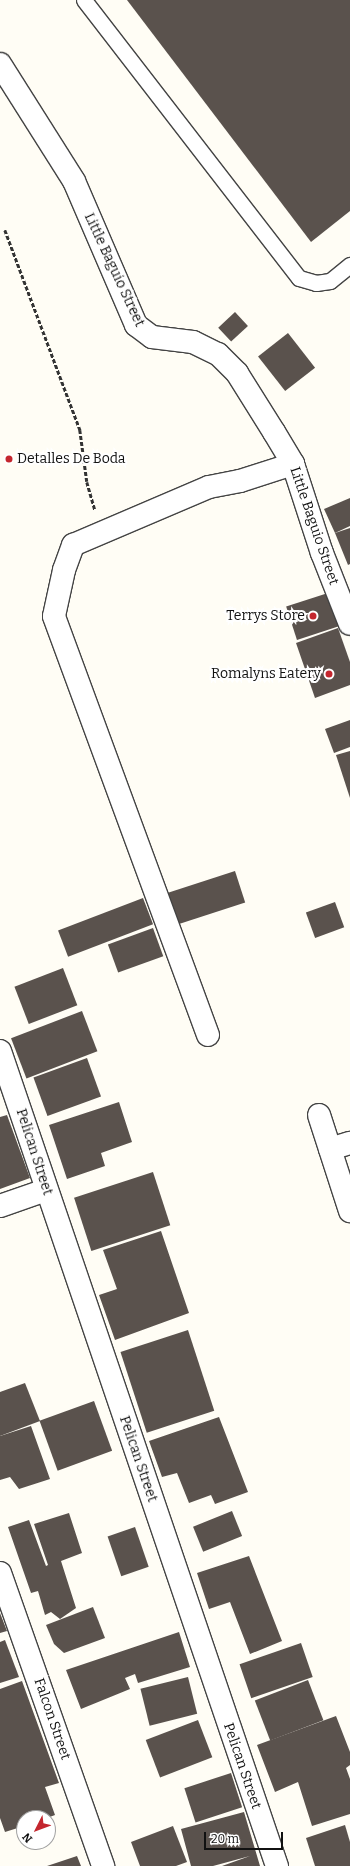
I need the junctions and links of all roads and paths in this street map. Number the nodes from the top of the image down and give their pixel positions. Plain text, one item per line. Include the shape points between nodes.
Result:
1 (84, 0) edge
2 (0, 64) edge
3 (5, 230) dead end
4 (350, 265) edge
5 (293, 464) junction
6 (101, 531) junction
7 (350, 624) edge
8 (208, 1035) dead end
9 (0, 1051) edge
10 (320, 1115) dead end
11 (340, 1146) edge
12 (46, 1190) junction
13 (0, 1206) edge
14 (350, 1211) edge
15 (0, 1573) edge
16 (103, 1866) edge
17 (277, 1866) edge

1 - 4 lane via 299,278 316,283 330,281
2 - 5 street, Little Baguio Street via 74,181 136,325 152,337 193,342 218,354 237,373
3 - 6 path via 80,430 87,482
5 - 6 street via 240,481 209,486
5 - 7 street, Little Baguio Street via 322,553
6 - 8 street via 73,545 64,570 54,616
9 - 12 street, Pelican Street
10 - 11 street
11 - 14 street
12 - 13 street
12 - 17 street, Pelican Street
15 - 16 street, Falcon Street

